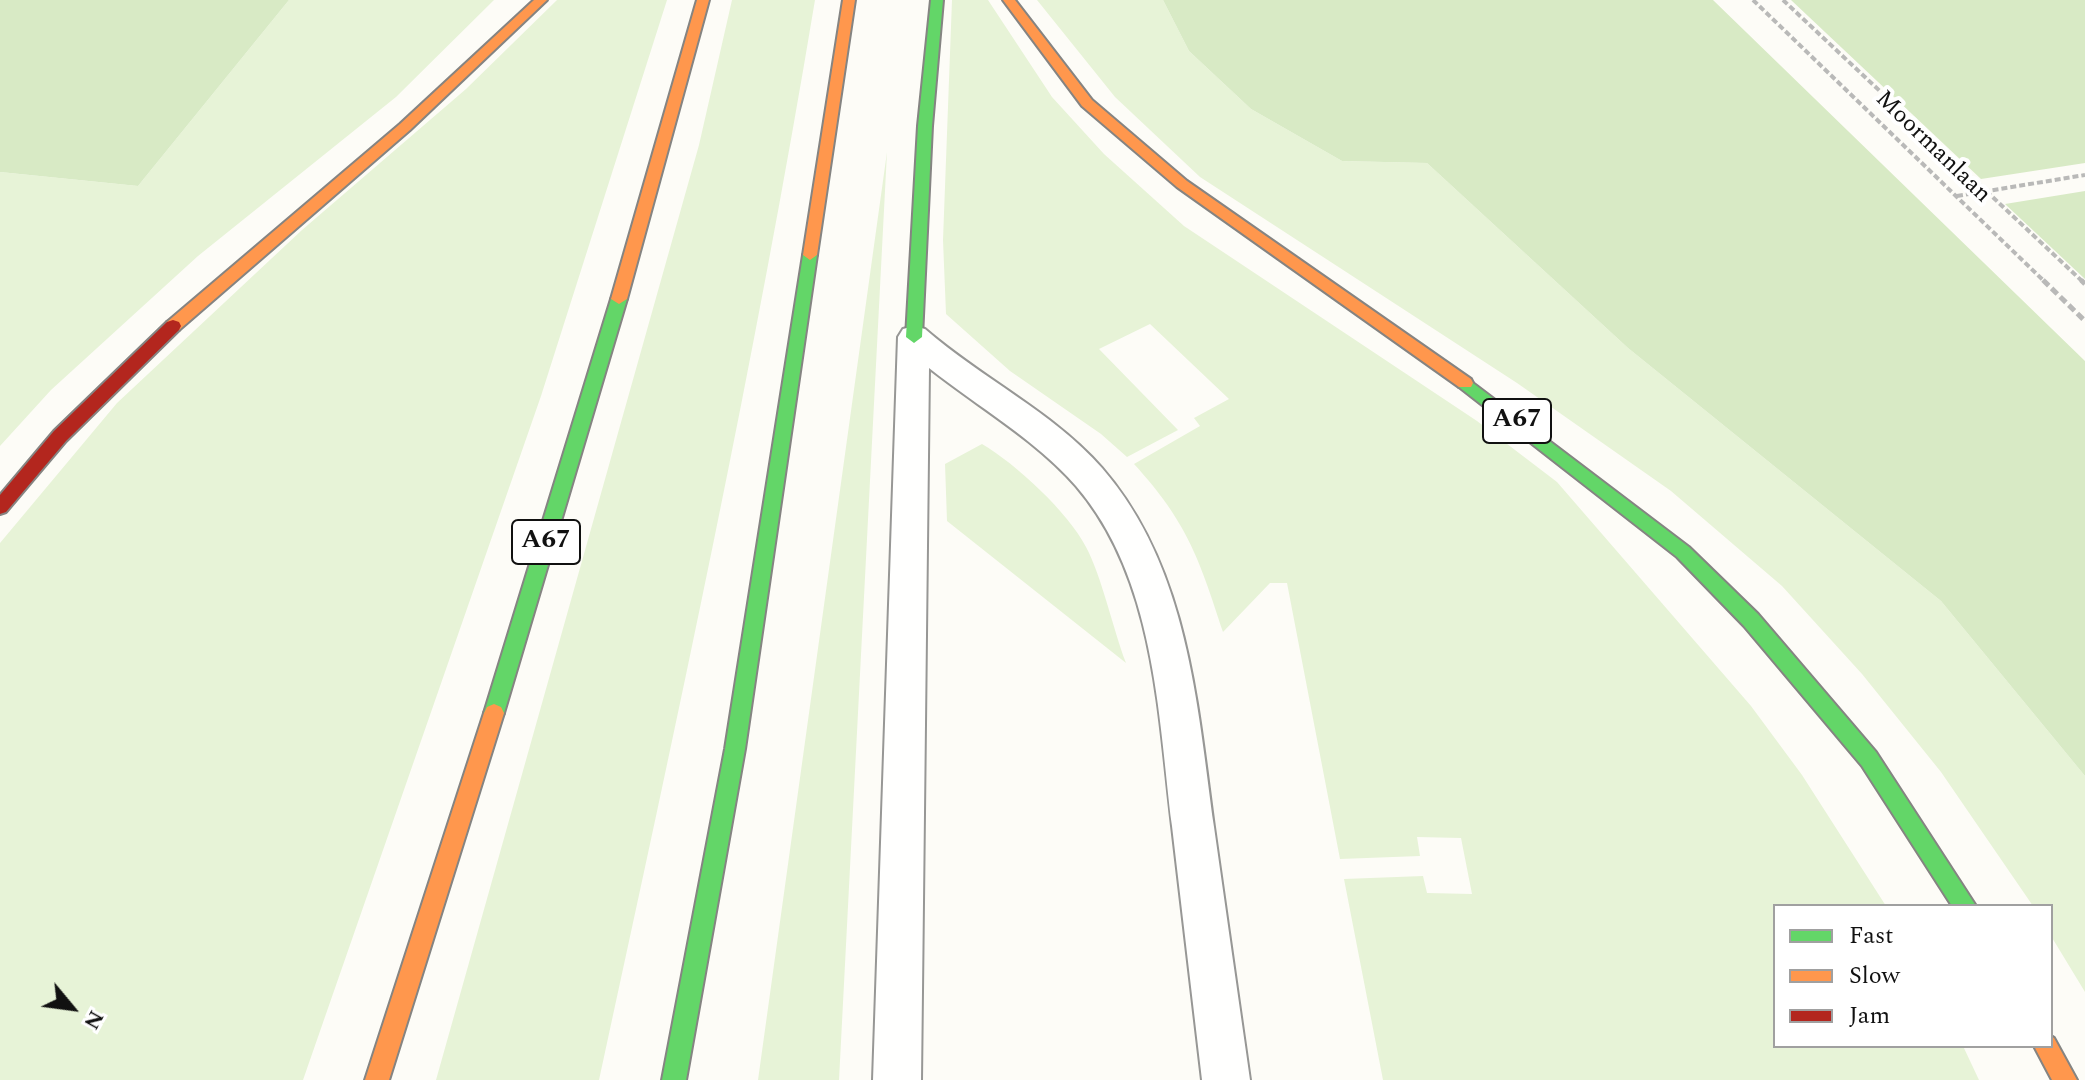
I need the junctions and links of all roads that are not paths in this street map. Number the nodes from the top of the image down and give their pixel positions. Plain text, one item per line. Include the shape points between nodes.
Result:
1 (541, 0) edge
2 (703, 0) edge
3 (849, 0) edge
4 (937, 0) edge
5 (1009, 0) edge
6 (914, 337) junction
7 (0, 507) edge
8 (1964, 904) edge
9 (2047, 1048) edge
10 (377, 1080) edge
11 (674, 1080) edge
12 (897, 1080) edge
13 (1226, 1080) edge
14 (2065, 1080) edge

1 - 7 highway via 452,87 129,365
2 - 10 highway, A67 via 488,738
3 - 11 highway via 735,749
4 - 6 highway
5 - 8 highway, A67 via 1087,103 1182,184 1467,384 1683,552 1751,620 1869,759
6 - 12 lane
6 - 13 lane via 941,363 1040,431 1089,477 1128,528 1169,647
9 - 14 highway

